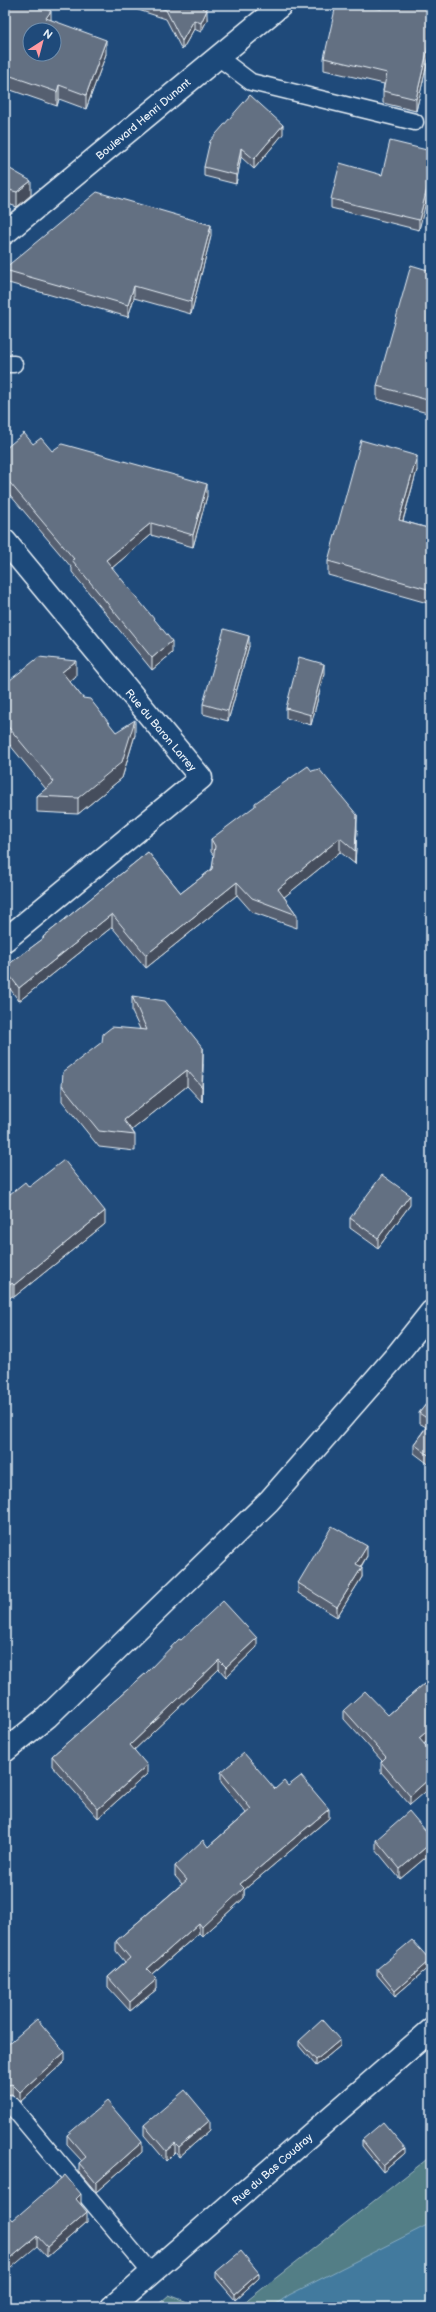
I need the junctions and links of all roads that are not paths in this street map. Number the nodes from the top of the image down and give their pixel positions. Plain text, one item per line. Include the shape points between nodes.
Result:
1 (281, 5) edge
2 (218, 57) junction
3 (415, 122) dead end
4 (5, 233) edge
5 (5, 541) edge
6 (5, 940) edge
7 (431, 1312) edge
8 (5, 1751) edge
9 (431, 2030) edge
10 (9, 2103) dead end
11 (151, 2274) junction
12 (112, 2307) edge

1 - 2 street, Boulevard Henri Dunant
2 - 3 lane via 252,82
2 - 4 street, Boulevard Henri Dunant
5 - 6 street, Rue du Baron Larrey via 201,778
7 - 8 street via 396,1356 269,1501 47,1717
9 - 11 street, Rue du Bas Coudray
10 - 11 lane
11 - 12 street, Rue du Bas Coudray

